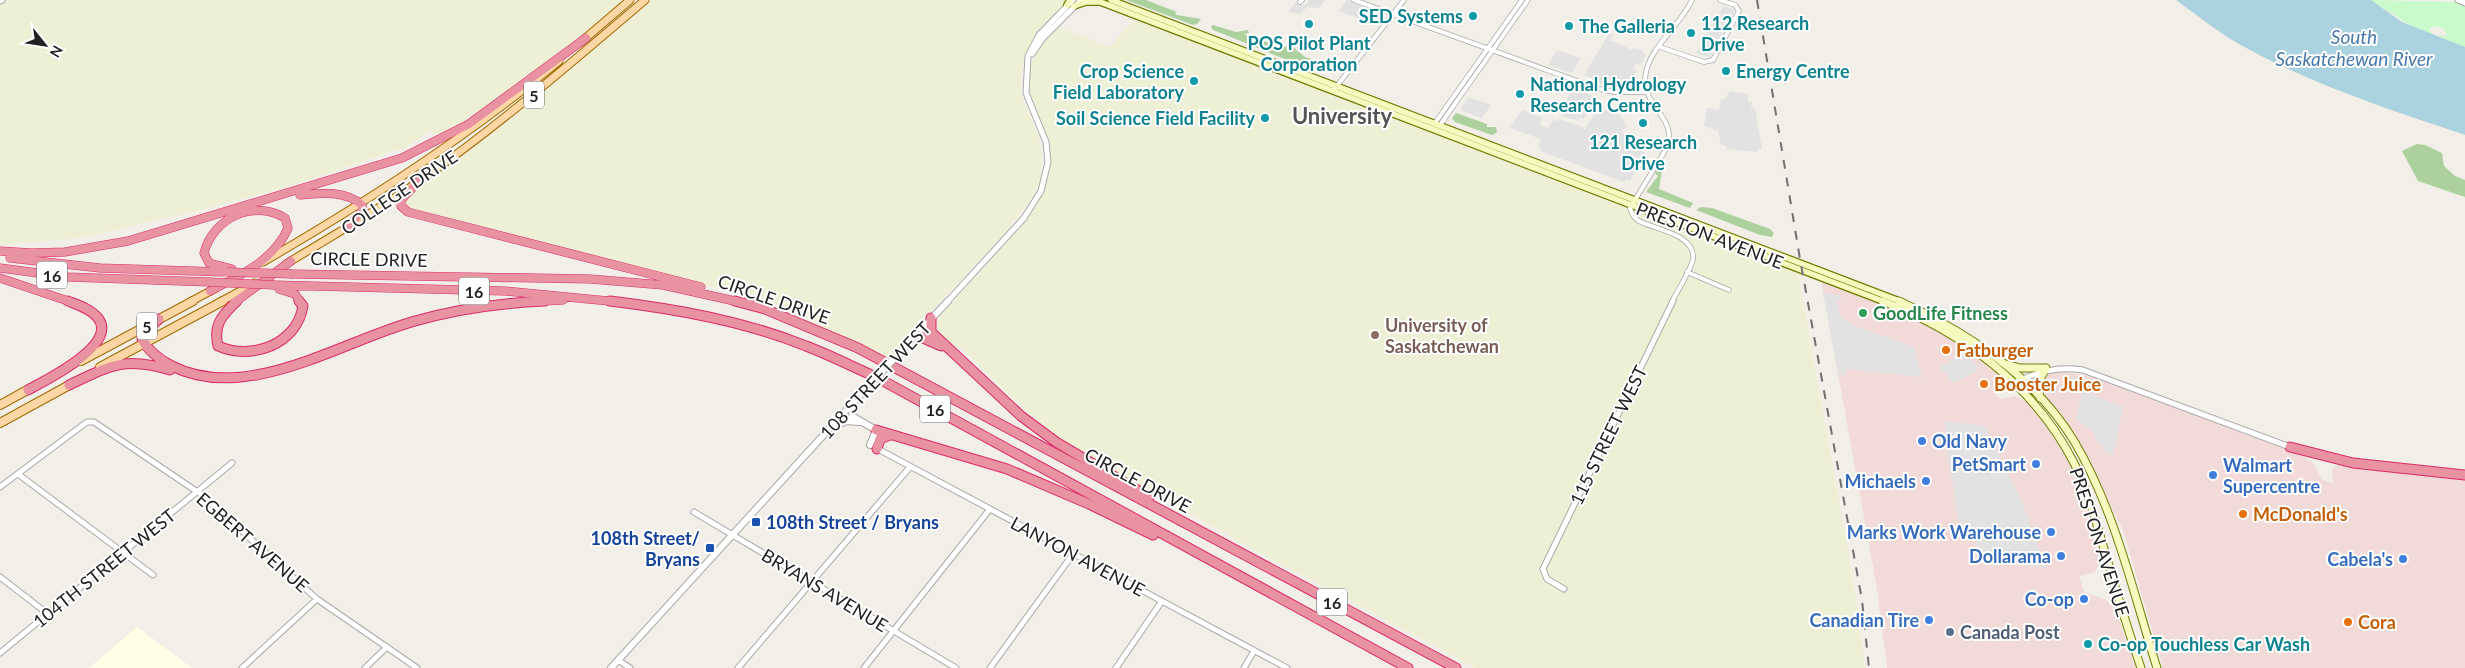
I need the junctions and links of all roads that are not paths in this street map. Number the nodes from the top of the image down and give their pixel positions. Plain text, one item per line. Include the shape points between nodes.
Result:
1 (630, 0) edge
2 (645, 0) edge
3 (1081, 0) edge
4 (1111, 0) edge
5 (1354, 0) edge
6 (1404, 0) edge
7 (1522, 0) edge
8 (1528, 0) edge
9 (1692, 0) edge
10 (1720, 0) edge
11 (2458, 0) edge
12 (1098, 1) edge
13 (1071, 3) edge
14 (2465, 3) edge
15 (1393, 14) junction
16 (586, 38) junction
17 (1660, 47) junction
18 (1490, 51) junction
19 (1465, 81) junction
20 (1470, 83) junction
21 (1335, 89) junction
22 (1647, 92) junction
23 (1386, 112) junction
24 (1438, 124) junction
25 (418, 182) junction
26 (1633, 201) junction
27 (361, 204) junction
28 (242, 206) junction
29 (348, 227) junction
30 (0, 251) edge
31 (0, 256) edge
32 (290, 261) junction
33 (0, 268) edge
34 (230, 270) junction
35 (1688, 272) junction
36 (0, 278) edge
37 (271, 286) junction
38 (210, 287) junction
39 (1729, 290) dead end
40 (674, 308) junction
41 (765, 309) junction
42 (931, 318) junction
43 (159, 319) junction
44 (916, 335) junction
45 (144, 343) junction
46 (953, 351) junction
47 (2000, 361) junction
48 (2046, 368) junction
49 (183, 373) junction
50 (2018, 382) junction
51 (69, 385) junction
52 (28, 390) junction
53 (2041, 400) junction
54 (855, 401) junction
55 (0, 405) edge
56 (860, 422) junction
57 (0, 423) edge
58 (830, 428) junction
59 (876, 430) junction
60 (890, 435) junction
61 (874, 447) junction
62 (2290, 447) joint
63 (232, 463) dead end
64 (910, 467) junction
65 (18, 474) junction
66 (2465, 475) edge
67 (0, 487) edge
68 (197, 492) junction
69 (990, 509) junction
70 (694, 512) dead end
71 (732, 535) junction
72 (1208, 536) junction
73 (1180, 545) junction
74 (125, 552) junction
75 (1073, 554) junction
76 (153, 575) dead end
77 (0, 577) edge
78 (811, 582) junction
79 (1564, 589) dead end
80 (317, 599) junction
81 (1162, 601) junction
82 (48, 614) junction
83 (894, 631) junction
84 (387, 647) junction
85 (1254, 651) junction
86 (0, 653) edge
87 (618, 660) junction
88 (242, 668) edge
89 (366, 668) edge
90 (417, 668) edge
91 (611, 668) edge
92 (630, 668) edge
93 (738, 668) edge
94 (864, 668) edge
95 (956, 668) edge
96 (990, 668) edge
97 (1116, 668) edge
98 (1244, 668) edge
99 (1286, 668) edge
100 (1408, 668) edge
101 (1456, 668) edge
102 (2141, 668) edge
103 (2157, 668) edge

1 - 16 main road, COLLEGE DRIVE / 5
2 - 25 main road, COLLEGE DRIVE / 5 via 533,96
3 - 13 street, 108 STREET WEST
4 - 21 main road, PRESTON AVENUE
5 - 15 street
6 - 15 street
7 - 18 street
8 - 18 street
9 - 17 street
10 - 17 street via 1735,5 1739,11 1713,60 1702,62
11 - 14 street
12 - 13 main road
12 - 21 main road, PRESTON AVENUE
13 - 42 street, 108 STREET WEST via 1029,58 1025,75 1026,93 1044,136 1048,155 1047,174 1041,191 1024,218
15 - 18 street
15 - 21 street
16 - 27 main road, COLLEGE DRIVE / 5 via 468,134
16 - 28 highway via 484,115 438,143 364,173
17 - 22 street via 1646,70
18 - 19 street
18 - 20 street
18 - 22 street via 1603,90
19 - 20 street
19 - 24 street
20 - 24 street
21 - 23 main road, PRESTON AVENUE
21 - 24 main road, PRESTON AVENUE
22 - 26 street via 1669,125 1671,136
23 - 24 main road via 1432,126
23 - 26 main road, PRESTON AVENUE
24 - 26 main road, PRESTON AVENUE
25 - 29 main road, COLLEGE DRIVE / 5
25 - 41 highway via 406,192 400,203 412,213 686,282
26 - 35 street, 115 STREET WEST via 1630,208 1632,216 1688,244 1693,256
26 - 47 main road, PRESTON AVENUE via 1914,307 1962,333
26 - 50 main road, PRESTON AVENUE via 1907,311 1965,343
27 - 28 highway via 344,196 316,194
27 - 29 highway via 362,210
27 - 38 main road, COLLEGE DRIVE / 5
28 - 30 highway via 110,245 46,253
29 - 32 main road, COLLEGE DRIVE / 5
31 - 34 highway, CIRCLE DRIVE / 16 via 100,268
32 - 37 highway via 225,312 215,328 218,346 232,352 252,352 271,346 291,332 303,311 301,301 291,291
32 - 45 main road, COLLEGE DRIVE / 5
33 - 38 highway, 16 via 68,277
34 - 38 highway via 210,263 204,253 206,241 218,227 237,215 257,210 272,211 285,218 287,234 276,248 258,262
34 - 41 highway, CIRCLE DRIVE / 16, bridge via 590,279 679,288
35 - 39 street
35 - 79 street, 115 STREET WEST via 1543,569 1546,578
36 - 52 highway via 81,307 94,314 100,324 100,334 90,348
37 - 38 highway, 16, bridge
37 - 40 highway, CIRCLE DRIVE / 16 via 559,294
38 - 43 main road, COLLEGE DRIVE / 5
40 - 49 highway via 570,300 497,304 460,309 402,324 296,363 256,374 210,379
40 - 73 highway, CIRCLE DRIVE / 16 via 791,340 842,359
41 - 72 highway, CIRCLE DRIVE / 16 via 858,348
42 - 44 street, 108 STREET WEST
42 - 46 highway via 931,332
43 - 45 highway via 143,332
43 - 52 main road, COLLEGE DRIVE / 5
44 - 46 highway
44 - 54 street, 108 STREET WEST, bridge
45 - 49 highway via 159,359
45 - 51 main road, COLLEGE DRIVE / 5
46 - 72 highway via 1021,416 1056,442
47 - 48 main road via 2020,368
47 - 50 main road, PRESTON AVENUE
48 - 50 street
48 - 53 main road via 2038,383
48 - 62 street via 2070,367 2091,372
49 - 51 highway via 133,362 110,367
50 - 53 main road, PRESTON AVENUE
50 - 102 main road, PRESTON AVENUE via 2046,418 2078,470
51 - 57 main road, COLLEGE DRIVE / 5
52 - 55 main road, COLLEGE DRIVE / 5
53 - 103 main road, PRESTON AVENUE via 2073,441 2097,488
54 - 56 street via 851,412
54 - 58 street, 108 STREET WEST
56 - 58 street via 846,421
56 - 59 street
58 - 71 street, 108 STREET WEST
59 - 60 highway
59 - 61 street
60 - 61 highway via 883,437
60 - 73 highway via 1006,469
61 - 64 street, LANYON AVENUE
62 - 66 highway via 2353,463
63 - 68 street, 104TH STREET WEST
64 - 69 street, LANYON AVENUE
64 - 78 street
65 - 67 street
65 - 68 street, EGBERT AVENUE via 87,422 94,422
65 - 74 street
68 - 74 street, 104TH STREET WEST
68 - 80 street, EGBERT AVENUE
69 - 75 street, LANYON AVENUE
69 - 83 street
70 - 71 street, BRYANS AVENUE
71 - 78 street, BRYANS AVENUE
71 - 87 street, 108 STREET WEST
72 - 101 highway, CIRCLE DRIVE / 16
73 - 100 highway, CIRCLE DRIVE / 16
74 - 76 street
74 - 82 street, 104TH STREET WEST
75 - 81 street, LANYON AVENUE
75 - 96 street
77 - 82 street
78 - 83 street, BRYANS AVENUE
78 - 93 street
80 - 84 street, EGBERT AVENUE
80 - 88 street
81 - 85 street, LANYON AVENUE
81 - 97 street
82 - 86 street, 104TH STREET WEST
83 - 94 street
83 - 95 street, BRYANS AVENUE
84 - 89 street
84 - 90 street, EGBERT AVENUE
85 - 98 street
85 - 99 street, LANYON AVENUE
87 - 91 street, 108 STREET WEST
87 - 92 street

